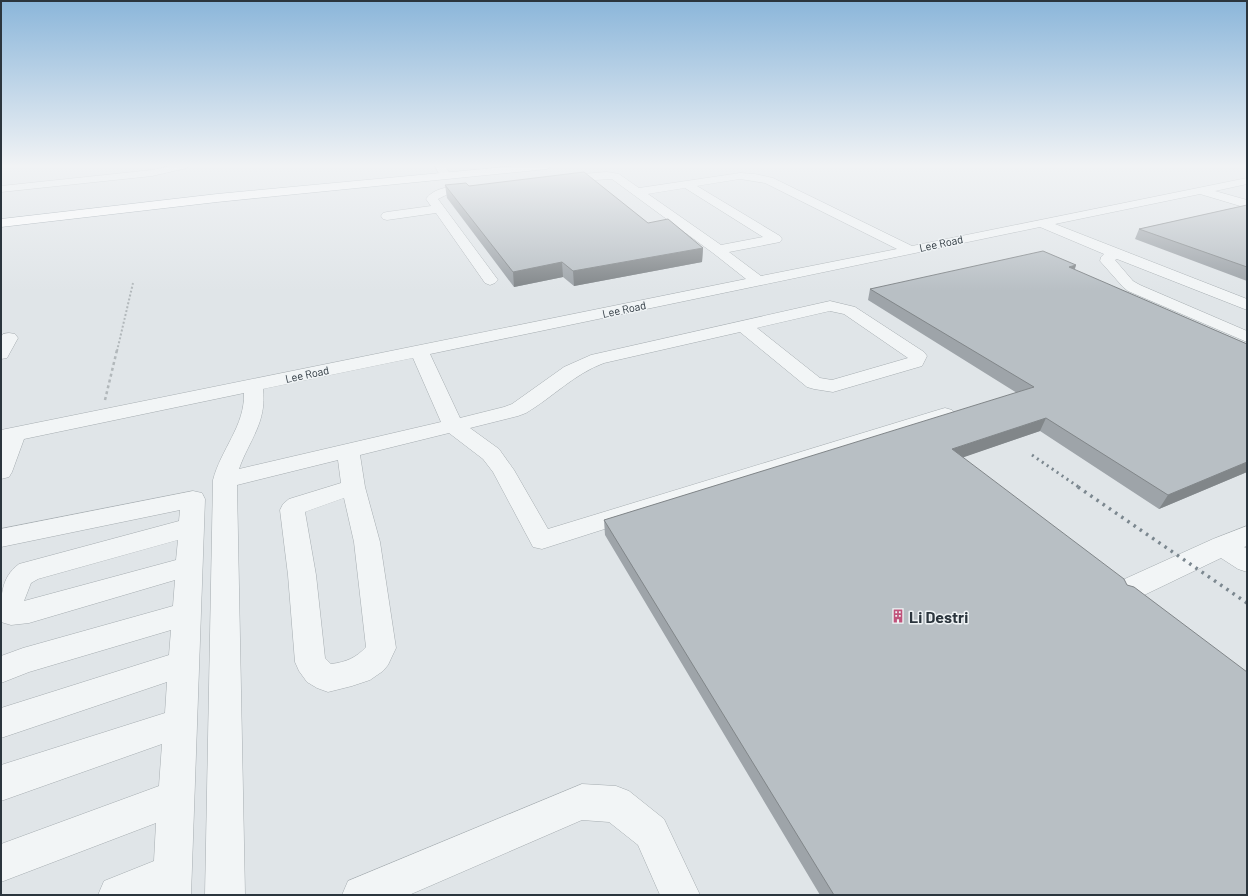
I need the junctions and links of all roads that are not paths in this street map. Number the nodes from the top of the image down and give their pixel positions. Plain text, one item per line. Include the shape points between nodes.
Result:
1 (130, 208) edge
2 (659, 208) edge
3 (725, 208) edge
4 (825, 208) edge
5 (1113, 208) edge
6 (437, 209) joint
7 (387, 216) dead end
8 (1, 223) edge
9 (1040, 223) junction
10 (718, 250) junction
11 (910, 250) junction
12 (1118, 254) junction
13 (490, 280) dead end
14 (757, 281) junction
15 (1247, 305) edge
16 (744, 326) junction
17 (1247, 337) edge
18 (419, 351) junction
19 (253, 385) junction
20 (945, 414) edge
21 (453, 426) junction
22 (8, 435) edge
23 (348, 451) junction
24 (1, 472) edge
25 (226, 480) junction
26 (353, 487) junction
27 (191, 527) junction
28 (1247, 535) edge
29 (1, 538) edge
30 (1222, 546) junction
31 (1247, 562) edge
32 (189, 566) junction
33 (1128, 590) edge
34 (186, 614) junction
35 (183, 664) junction
36 (1, 670) edge
37 (1, 723) edge
38 (180, 723) junction
39 (1, 783) edge
40 (176, 798) junction
41 (1, 863) edge
42 (172, 884) edge
43 (118, 895) edge
44 (225, 895) edge
45 (362, 895) edge
46 (680, 895) edge

1 - 8 highway
2 - 10 street
3 - 10 street via 775,239
4 - 11 street
5 - 9 street, Lee Road
6 - 7 street
6 - 13 street
9 - 11 street, Lee Road
9 - 12 street
10 - 14 street
11 - 14 street, Lee Road
12 - 15 street
12 - 17 street via 1108,257 1107,261 1130,286
14 - 18 street, Lee Road
16 - 16 street via 830,306 849,310 918,356 915,362 833,386 814,383
16 - 21 street via 598,359 567,374 521,408
18 - 19 street, Lee Road
18 - 21 street
19 - 22 street, Lee Road
19 - 25 street via 254,413 228,468
20 - 21 street via 542,540 503,470 491,454
21 - 23 street
22 - 24 street
23 - 25 street
23 - 26 street
25 - 44 street
26 - 26 street via 367,542 381,648 371,664 357,672 328,678 318,672 310,662 302,575 292,510 298,505
27 - 29 street via 193,499
27 - 32 street
27 - 32 street via 29,571 21,576 14,587 8,608 11,614 29,612
28 - 30 street
30 - 31 street
30 - 33 street
32 - 34 street
34 - 35 street
34 - 36 street
35 - 37 street
35 - 38 street
38 - 39 street
38 - 40 street
40 - 41 street
40 - 42 street
42 - 43 street
45 - 46 street via 582,802 616,804 651,832

